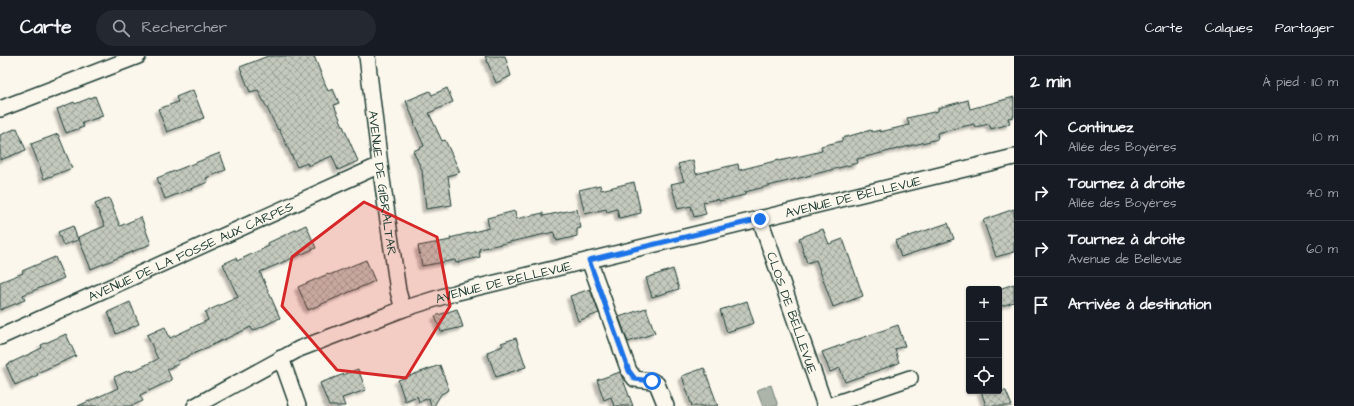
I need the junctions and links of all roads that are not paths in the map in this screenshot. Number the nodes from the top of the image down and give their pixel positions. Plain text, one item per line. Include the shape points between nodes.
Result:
1 (138, 56) edge
2 (367, 56) edge
3 (0, 109) edge
4 (1014, 157) edge
5 (380, 165) junction
6 (760, 219) junction
7 (589, 260) junction
8 (403, 309) junction
9 (0, 337) edge
10 (281, 358) junction
11 (910, 378) dead end
12 (195, 406) edge
13 (298, 406) edge
14 (666, 406) edge
15 (826, 406) edge

1 - 3 street
2 - 5 street, AVENUE DE GIBRALTAR
4 - 6 street, AVENUE DE BELLEVUE
5 - 8 street, AVENUE DE GIBRALTAR via 398,291
5 - 9 street, AVENUE DE LA FOSSE AUX CARPES
6 - 7 street, AVENUE DE BELLEVUE
6 - 15 street, CLOS DE BELLEVUE
7 - 8 street, AVENUE DE BELLEVUE via 454,293
7 - 14 street via 629,371 635,379 657,384
8 - 10 street, AVENUE DE BELLEVUE
10 - 12 street, AVENUE DE BELLEVUE
10 - 13 street
11 - 15 street, CLOS DE BELLEVUE

